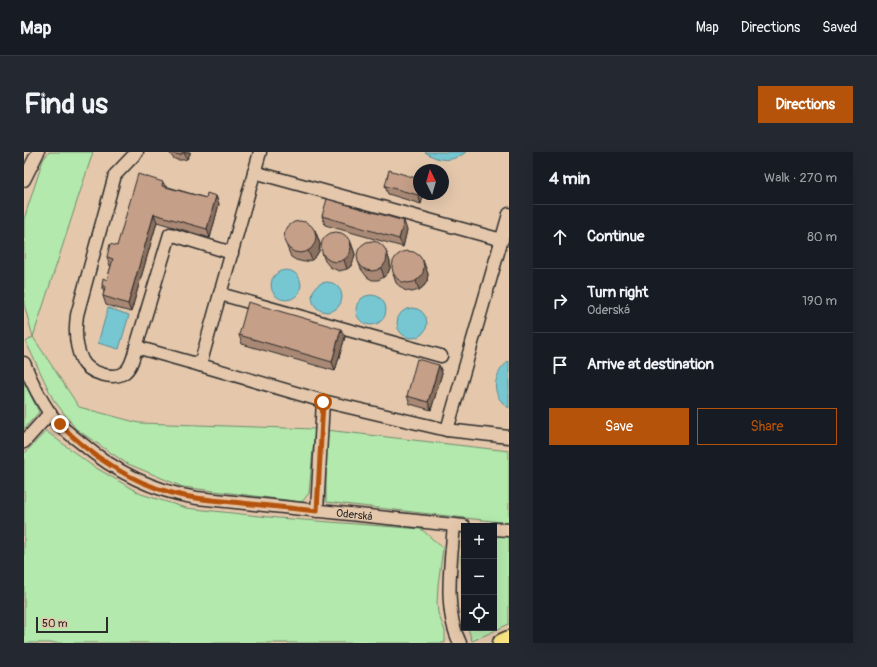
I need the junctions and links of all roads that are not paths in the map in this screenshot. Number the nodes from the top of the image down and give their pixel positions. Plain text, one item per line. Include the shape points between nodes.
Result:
1 (38, 152) edge
2 (137, 152) edge
3 (260, 152) edge
4 (254, 172) junction
5 (24, 180) edge
6 (509, 214) edge
7 (502, 240) junction
8 (232, 253) junction
9 (220, 294) junction
10 (136, 346) junction
11 (441, 356) dead end
12 (24, 363) edge
13 (200, 365) junction
14 (323, 402) junction
15 (50, 413) junction
16 (447, 430) junction
17 (509, 437) edge
18 (24, 442) edge
19 (317, 511) junction
20 (459, 526) edge
21 (497, 529) edge
22 (509, 530) edge
23 (509, 640) edge
24 (460, 643) edge
25 (503, 643) edge

1 - 5 street
2 - 10 street via 114,175 79,306 76,334 79,353 87,368 112,376 120,375 128,368
3 - 4 street
4 - 7 street
4 - 8 street
6 - 7 street
7 - 16 street
8 - 9 street
8 - 10 street via 170,234
9 - 11 street
9 - 13 street
10 - 13 street
12 - 15 street, Oderská
13 - 14 street
14 - 16 street
14 - 19 street
15 - 18 street
15 - 19 street, Oderská via 64,430 91,452 124,473 160,490 197,498
16 - 17 street
19 - 20 street, Oderská
20 - 24 street via 451,561 451,609
21 - 22 street
23 - 25 highway

